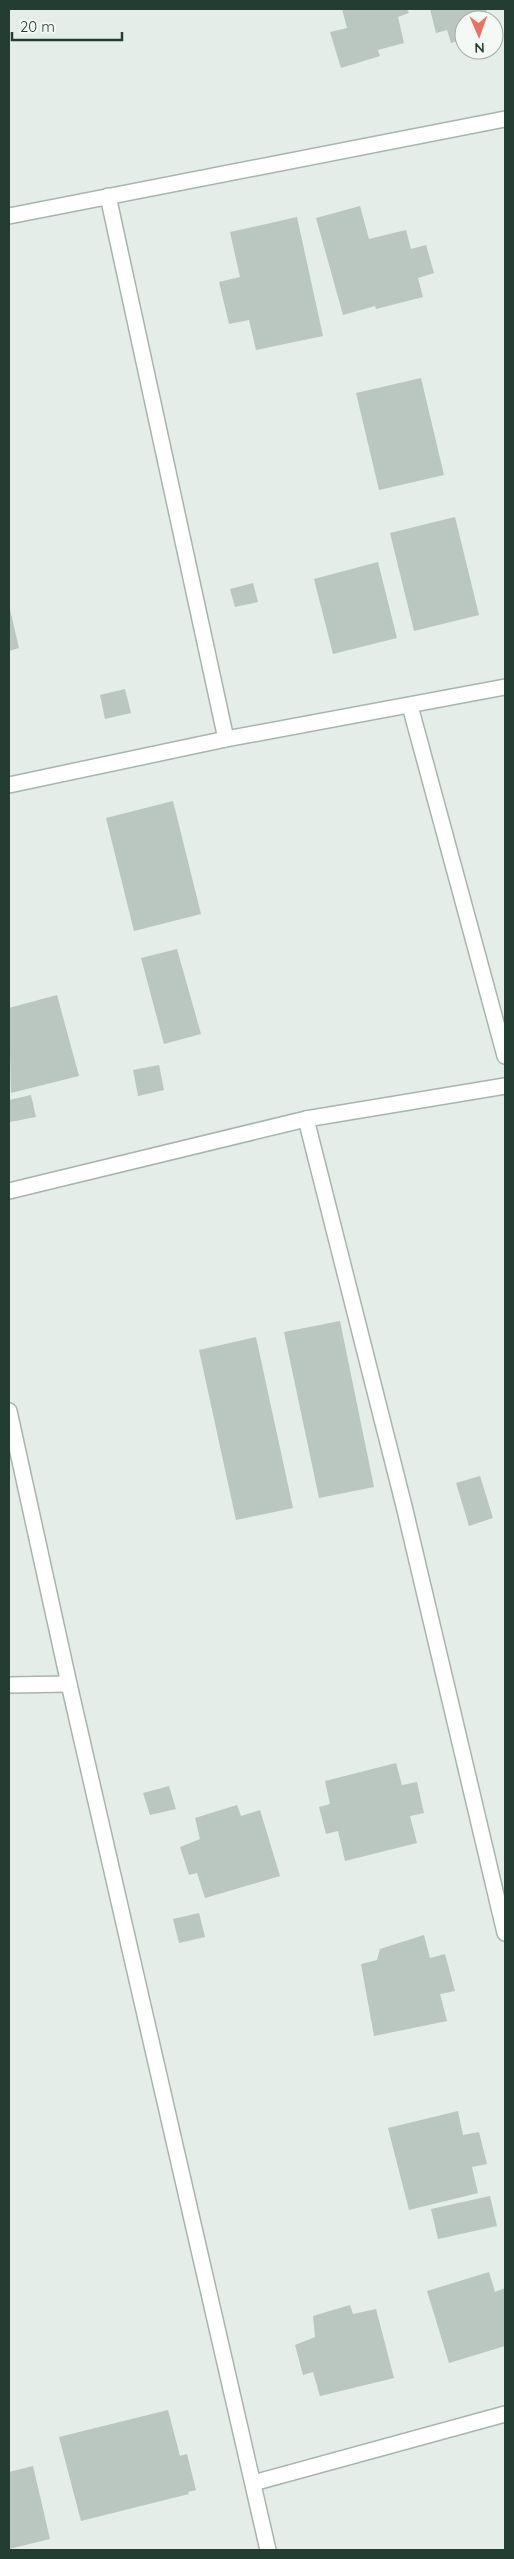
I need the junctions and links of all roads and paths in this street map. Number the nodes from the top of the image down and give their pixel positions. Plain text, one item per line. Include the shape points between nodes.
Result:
1 (505, 119) edge
2 (108, 196) junction
3 (9, 216) edge
4 (505, 687) edge
5 (410, 706) junction
6 (226, 739) junction
7 (9, 785) edge
8 (505, 1056) edge
9 (505, 1086) edge
10 (306, 1119) junction
11 (9, 1191) edge
12 (9, 1411) edge
13 (69, 1684) junction
14 (9, 1685) edge
15 (505, 1933) edge
16 (505, 2414) edge
17 (253, 2483) junction
18 (268, 2550) edge

1 - 2 street
2 - 3 street
2 - 6 street
4 - 5 street
5 - 6 street
5 - 8 street
6 - 7 street
9 - 10 street
10 - 11 street
10 - 15 street via 404,1506
12 - 13 street
13 - 14 street
13 - 17 street
16 - 17 street
17 - 18 street

